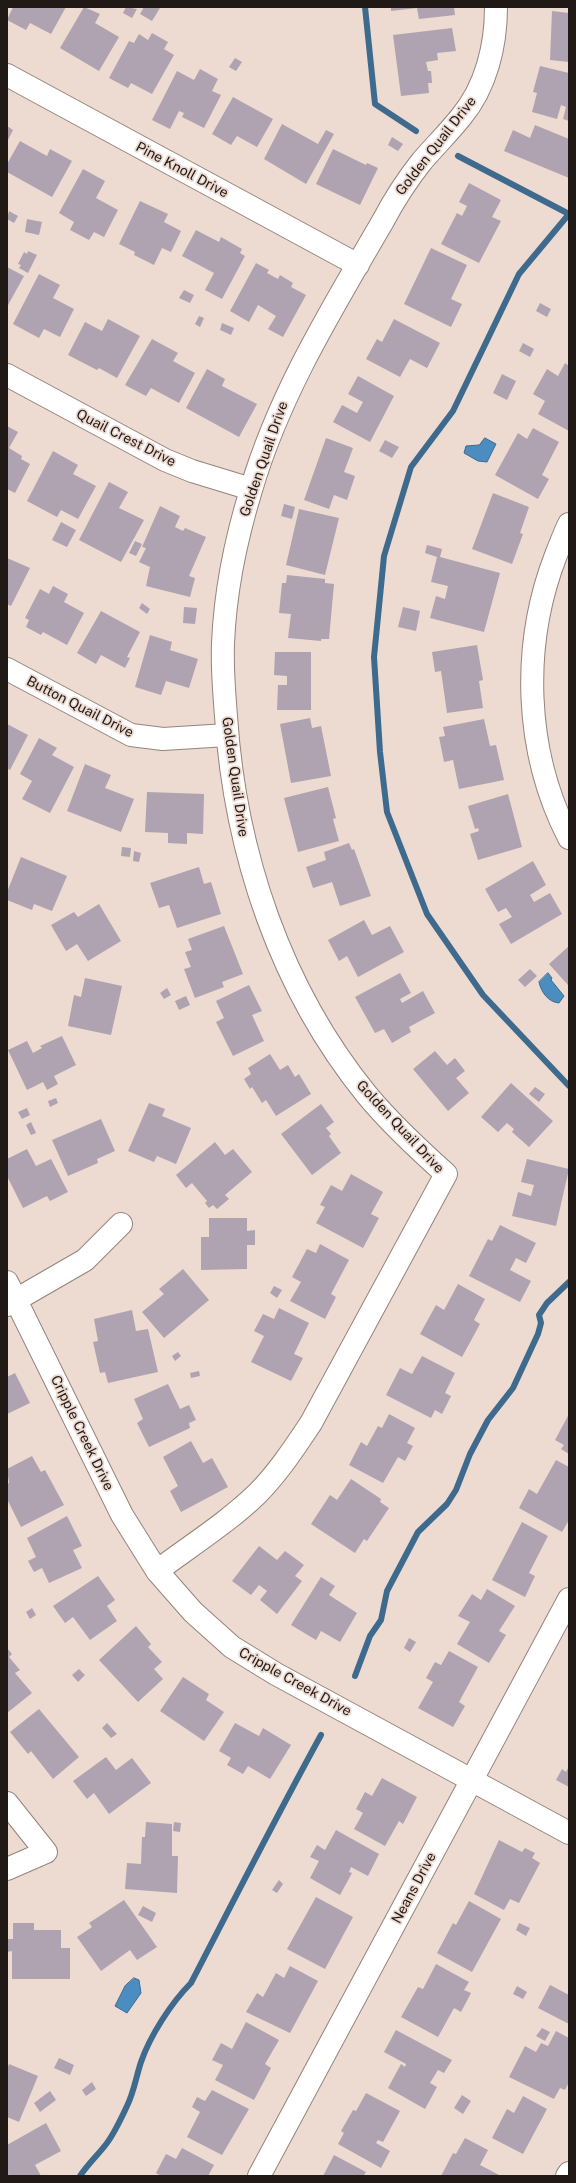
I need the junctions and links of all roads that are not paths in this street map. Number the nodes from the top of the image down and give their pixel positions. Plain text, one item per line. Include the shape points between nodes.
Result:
1 (496, 7) edge
2 (7, 75) edge
3 (358, 265) junction
4 (7, 375) edge
5 (251, 488) junction
6 (569, 524) edge
7 (7, 669) edge
8 (227, 735) junction
9 (569, 838) edge
10 (121, 1224) dead end
11 (10, 1295) edge
12 (157, 1571) junction
13 (569, 1599) edge
14 (473, 1780) junction
15 (7, 1803) edge
16 (569, 1833) edge
17 (7, 1869) edge
18 (569, 2173) edge
19 (259, 2176) edge
20 (568, 2176) edge

1 - 3 street, Golden Quail Drive via 495,36 491,55 474,98 398,194
2 - 3 street, Pine Knoll Drive
3 - 5 street, Golden Quail Drive via 284,398
4 - 5 street, Quail Crest Drive via 165,460 192,471
5 - 8 street, Golden Quail Drive via 231,572 223,645
6 - 9 street via 542,598 532,666 534,722 539,747 561,823
7 - 8 street, Button Quail Drive via 131,735 163,739
8 - 12 street, Golden Quail Drive via 240,824 252,870 284,961 337,1055 367,1095 400,1132 446,1174 311,1423 285,1461 251,1498
10 - 11 street via 85,1260
11 - 12 street, Cripple Creek Drive via 122,1515
12 - 14 street, Cripple Creek Drive via 192,1612 232,1647 276,1674
13 - 14 street, Neans Drive
14 - 16 street, Cripple Creek Drive
14 - 19 street, Neans Drive
15 - 17 street via 46,1852
18 - 20 street

